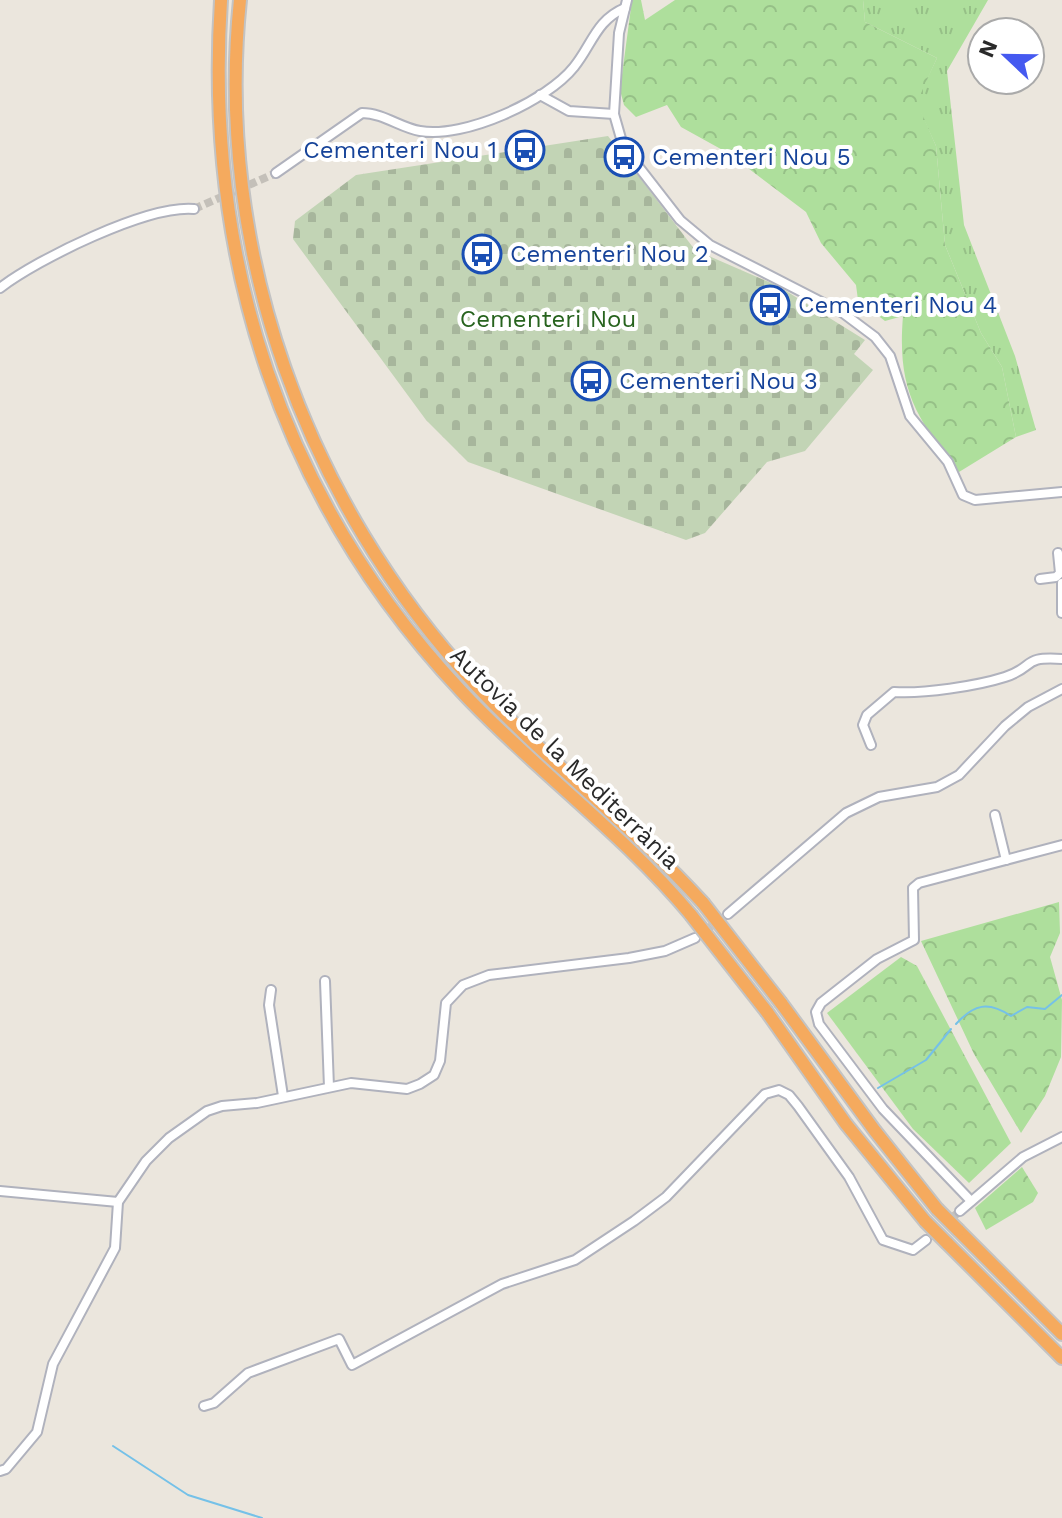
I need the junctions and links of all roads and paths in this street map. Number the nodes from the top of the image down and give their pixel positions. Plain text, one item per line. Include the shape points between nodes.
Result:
1 (221, 0) edge
2 (240, 0) edge
3 (626, 4) edge
4 (540, 95) junction
5 (614, 114) junction
6 (276, 173) tunnel mouth
7 (194, 209) tunnel mouth
8 (0, 288) edge
9 (1062, 492) edge
10 (1058, 553) dead end
11 (1040, 579) dead end
12 (1061, 580) edge
13 (1062, 613) edge
14 (1062, 659) edge
15 (1062, 689) edge
16 (871, 745) dead end
17 (995, 815) dead end
18 (1062, 845) edge
19 (1006, 860) junction
20 (728, 914) tunnel mouth
21 (695, 938) tunnel mouth
22 (325, 981) dead end
23 (271, 990) dead end
24 (329, 1087) junction
25 (283, 1096) junction
26 (1062, 1137) edge
27 (0, 1191) edge
28 (971, 1201) junction
29 (118, 1202) junction
30 (960, 1211) tunnel mouth
31 (924, 1242) tunnel mouth
32 (1062, 1334) edge
33 (1062, 1358) edge
34 (204, 1406) dead end
35 (0, 1471) edge

1 - 33 highway, Autovia de la Mediterrània, bridge via 218,106 239,282 296,447 355,555 427,654 691,915 925,1221
2 - 32 highway, Autovia de la Mediterrània, bridge via 237,122 251,250 289,386 337,491 369,545 476,685 703,903 937,1209
3 - 4 street via 599,26 574,68
3 - 5 street
4 - 5 street via 569,111
4 - 6 street via 481,125 431,132 362,113
5 - 9 street via 622,142 680,220 710,245 843,313 875,337 890,356 910,416 948,462 963,495 975,500
7 - 8 street via 94,235
10 - 12 street
11 - 12 street
12 - 13 street
14 - 16 street via 1036,657 1004,678 930,692 894,692 867,715 863,725
15 - 20 street via 1028,707 959,775 937,787 879,797 846,813
17 - 19 street
18 - 19 street
19 - 28 street via 919,883 913,888 914,940 877,959 816,1012 819,1024 883,1109
21 - 24 street via 665,951 489,975 463,985 446,1003 434,1075 407,1089 351,1083
22 - 24 street
23 - 25 street
24 - 25 street
25 - 29 street via 207,1111 146,1161
26 - 28 street via 1023,1157
27 - 29 street
28 - 30 street
29 - 35 street via 115,1248 53,1364 37,1432
31 - 34 street via 913,1250 883,1240 849,1177 789,1095 779,1090 765,1094 666,1197 575,1260 502,1284 352,1365 339,1339 248,1373

